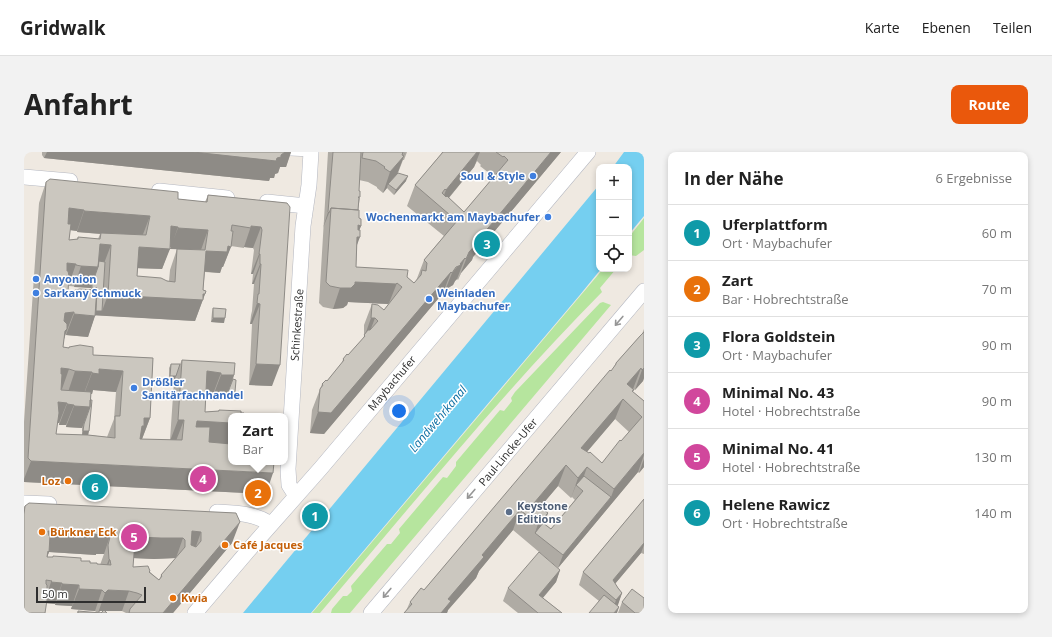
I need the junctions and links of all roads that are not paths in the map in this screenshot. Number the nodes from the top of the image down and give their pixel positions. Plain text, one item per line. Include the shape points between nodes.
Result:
1 (291, 152) edge
2 (588, 152) edge
3 (311, 153) edge
4 (24, 177) edge
5 (80, 183) edge
6 (142, 189) edge
7 (306, 206) junction
8 (643, 295) edge
9 (296, 496) junction
10 (24, 503) edge
11 (64, 505) edge
12 (206, 512) edge
13 (271, 524) junction
14 (195, 613) edge
15 (371, 613) edge

1 - 3 lane
2 - 9 street, Maybachufer
3 - 7 street, Schinkestraße
4 - 5 street
6 - 7 street
7 - 9 street, Schinkestraße via 302,226 288,470 289,485
8 -> 15 street, Paul-Lincke-Ufer
9 - 13 street, Maybachufer
10 - 11 street
12 - 13 street via 244,514 261,518
13 - 14 street, Maybachufer

